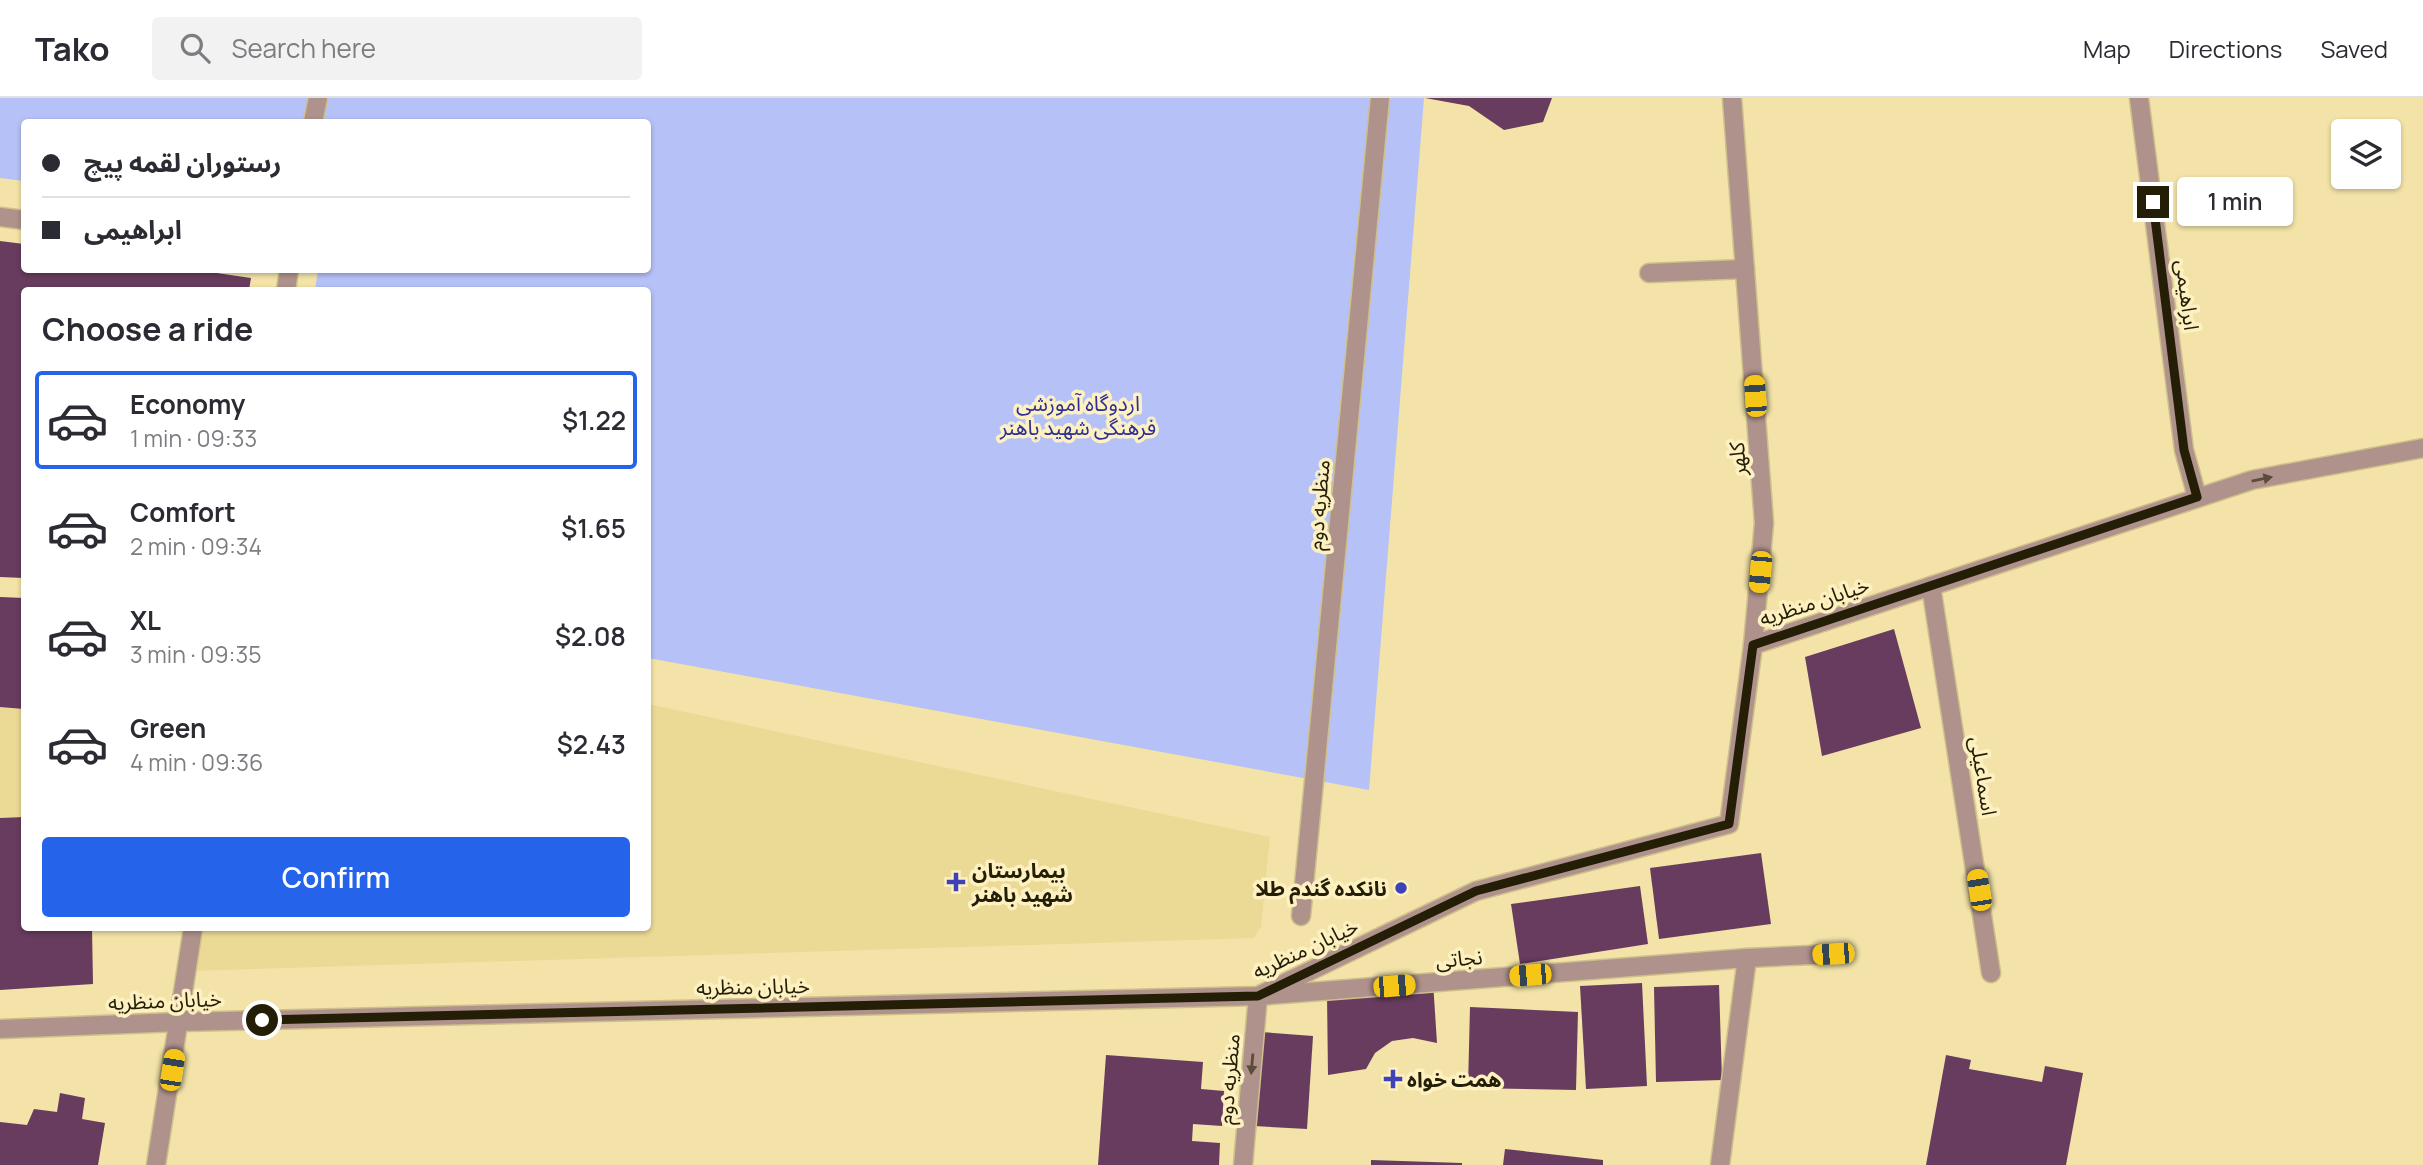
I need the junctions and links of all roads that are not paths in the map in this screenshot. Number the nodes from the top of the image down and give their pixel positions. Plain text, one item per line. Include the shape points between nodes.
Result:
1 (318, 98) edge
2 (1380, 98) edge
3 (1732, 98) edge
4 (2139, 98) edge
5 (314, 119) edge
6 (0, 217) edge
7 (21, 220) edge
8 (1745, 268) junction
9 (1649, 273) dead end
10 (2423, 449) edge
11 (2197, 497) junction
12 (1931, 586) junction
13 (1753, 645) junction
14 (1301, 916) dead end
15 (192, 931) edge
16 (1833, 954) dead end
17 (1747, 958) junction
18 (1992, 973) dead end
19 (1258, 996) junction
20 (179, 1022) junction
21 (0, 1029) edge
22 (156, 1165) edge
23 (1243, 1165) edge
24 (1720, 1165) edge

1 - 5 street
2 - 14 street, منظریه دوم
3 - 8 street, کلهر
4 - 11 street, ابراهیمی via 2184,450
6 - 7 street
8 - 9 street
8 - 13 street, کلهر via 1765,523
11 -> 10 street, خیابان منظریه via 2252,481
11 - 12 street, خیابان منظریه
12 - 13 street, خیابان منظریه
12 - 18 street, اسماعیلی
13 - 19 street, خیابان منظریه via 1729,824 1476,891
15 - 20 street
16 - 17 street, نجاتی
17 - 19 street, نجاتی
17 - 24 street
19 - 20 street, خیابان منظریه
19 -> 23 street, منظریه دوم
20 - 21 street, خیابان منظریه
20 - 22 street

